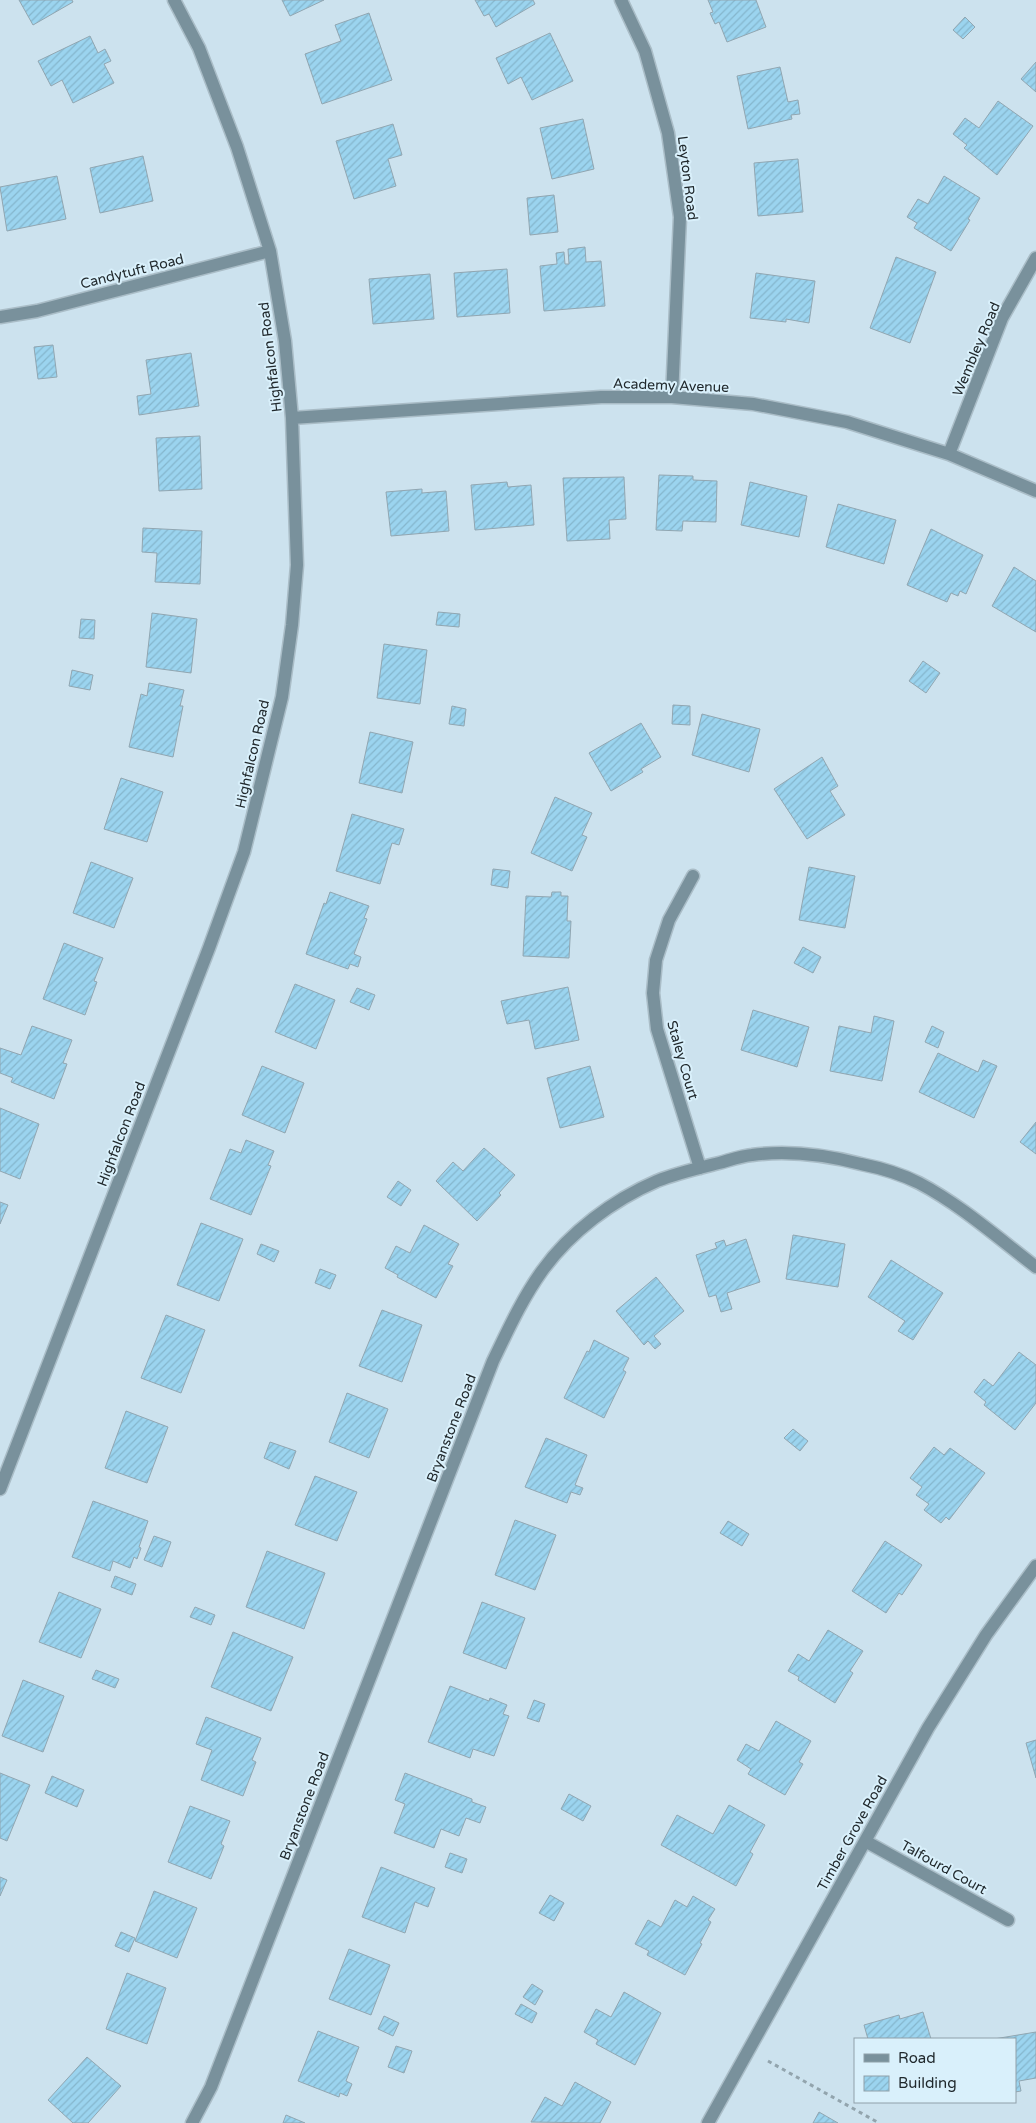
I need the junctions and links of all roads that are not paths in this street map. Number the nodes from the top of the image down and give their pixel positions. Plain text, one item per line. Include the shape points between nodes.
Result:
1 (174, 0) edge
2 (621, 0) edge
3 (270, 251) junction
4 (1036, 258) edge
5 (0, 317) edge
6 (672, 397) junction
7 (292, 418) junction
8 (949, 454) junction
9 (1036, 491) edge
10 (693, 876) dead end
11 (700, 1168) junction
12 (1036, 1267) edge
13 (0, 1489) edge
14 (1036, 1566) edge
15 (865, 1841) junction
16 (1008, 1920) dead end
17 (192, 2123) edge
18 (708, 2123) edge

1 - 3 street, Highfalcon Road via 199,48 237,147
2 - 6 street, Leyton Road via 644,51 668,133 680,217
3 - 5 street, Candytuft Road via 37,311
3 - 7 street, Highfalcon Road via 285,341
4 - 8 street, Wembley Road via 1002,318
6 - 7 street, Academy Avenue via 601,397
6 - 8 street, Academy Avenue via 752,404 846,422
7 - 13 street, Highfalcon Road via 297,565 292,624 282,697 244,852
8 - 9 street, Academy Avenue
10 - 11 street, Staley Court via 669,920 656,960 653,993 657,1029
11 - 12 street, Bryanstone Road via 752,1155 800,1153 882,1168 918,1183 958,1208
11 - 17 street, Bryanstone Road via 659,1180 620,1199 566,1244 542,1270 522,1303 493,1361 211,2087
14 - 15 street, Timber Grove Road via 980,1643
15 - 16 street, Talfourd Court
15 - 18 street, Timber Grove Road

